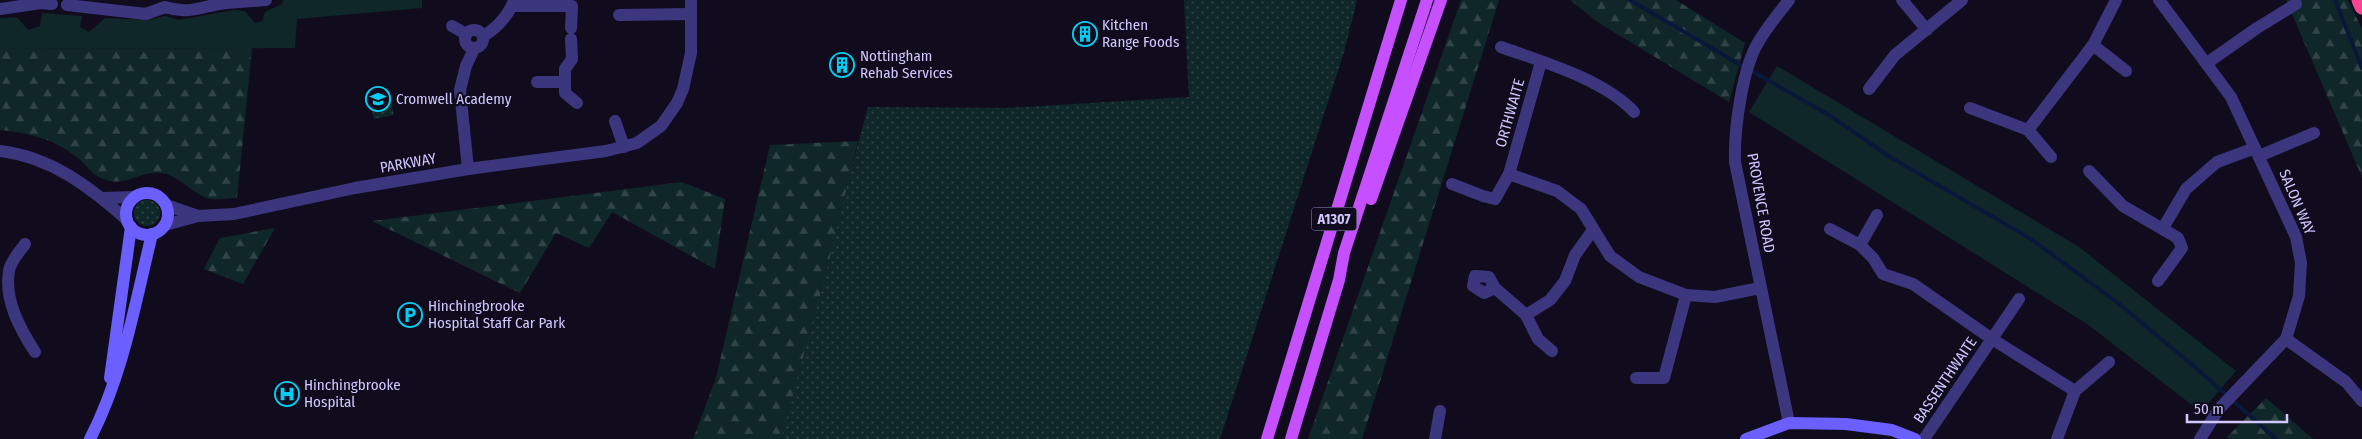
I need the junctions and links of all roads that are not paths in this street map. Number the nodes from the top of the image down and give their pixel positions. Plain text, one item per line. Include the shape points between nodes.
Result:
1 (266, 0) edge
2 (690, 0) edge
3 (1393, 0) edge
4 (1401, 0) edge
5 (1427, 0) edge
6 (1440, 0) edge
7 (1790, 0) edge
8 (1902, 0) edge
9 (1962, 0) edge
10 (2116, 0) edge
11 (2159, 0) edge
12 (2359, 0) edge
13 (164, 3) edge
14 (513, 3) edge
15 (52, 4) dead end
16 (2296, 4) dead end
17 (67, 5) dead end
18 (2362, 7) edge
19 (0, 9) edge
20 (619, 14) dead end
21 (691, 14) junction
22 (452, 26) dead end
23 (1927, 30) junction
24 (1391, 32) junction
25 (466, 34) junction
26 (483, 36) junction
27 (2093, 45) junction
28 (1500, 47) dead end
29 (474, 49) junction
30 (1541, 62) junction
31 (2207, 63) junction
32 (2126, 71) dead end
33 (537, 82) dead end
34 (565, 82) junction
35 (1868, 89) dead end
36 (577, 102) dead end
37 (1970, 108) dead end
38 (1634, 112) dead end
39 (614, 121) dead end
40 (2028, 130) junction
41 (2314, 133) dead end
42 (624, 147) junction
43 (0, 151) edge
44 (2257, 152) junction
45 (2051, 156) dead end
46 (468, 169) junction
47 (2089, 171) dead end
48 (1509, 174) junction
49 (1452, 184) dead end
50 (135, 197) junction
51 (103, 198) junction
52 (166, 205) junction
53 (1877, 215) dead end
54 (198, 216) junction
55 (129, 224) junction
56 (165, 226) junction
57 (2163, 228) junction
58 (1830, 229) dead end
59 (1593, 230) junction
60 (152, 234) junction
61 (25, 244) dead end
62 (1860, 245) junction
63 (1339, 280) junction
64 (2158, 281) dead end
65 (1496, 288) dead end
66 (1760, 288) junction
67 (1686, 295) junction
68 (2019, 299) dead end
69 (6, 303) edge
70 (1526, 315) junction
71 (2286, 338) junction
72 (1992, 339) junction
73 (1552, 351) dead end
74 (36, 352) dead end
75 (2110, 362) dead end
76 (1636, 378) dead end
77 (2075, 391) junction
78 (2362, 401) edge
79 (106, 408) junction
80 (1440, 411) dead end
81 (1789, 423) junction
82 (90, 439) edge
83 (1267, 439) edge
84 (1291, 439) edge
85 (1435, 439) edge
86 (1746, 439) edge
87 (1916, 439) edge
88 (1924, 439) edge
89 (2057, 439) edge
90 (2200, 439) edge

1 - 13 street via 179,12
2 - 21 street, PARKWAY
3 - 24 main road, A1307
4 - 24 main road, A1307
5 - 63 main road, A1307 via 1344,253
6 - 63 main road, A1307 via 1352,254
7 - 66 street, PROVENCE ROAD via 1758,42 1744,84 1735,136 1736,162
8 - 23 street
9 - 23 street
10 - 27 street
11 - 31 street, SALON WAY
12 - 18 highway
13 - 17 street via 146,14
14 - 26 street via 494,31
14 - 34 street via 572,6 572,59 565,69
15 - 19 street
16 - 31 street via 2281,7
20 - 21 street
21 - 42 street, PARKWAY via 691,53 677,103 661,126 637,143
22 - 25 street
23 - 35 street via 1895,55
24 - 83 main road, A1307
25 - 26 street via 475,30
25 - 29 street via 466,44
26 - 29 street via 482,44
27 - 32 street
27 - 40 street
28 - 30 street
29 - 46 street via 460,90
30 - 38 street via 1622,99
30 - 48 street, ORTHWAITE
31 - 44 street, SALON WAY via 2232,97
33 - 34 street
34 - 36 street via 564,93
37 - 40 street
39 - 42 street
40 - 45 street
41 - 44 street
42 - 46 street, PARKWAY
43 - 51 street via 40,160
44 - 57 street via 2217,162 2186,189
44 - 71 street, SALON WAY via 2296,237 2301,263 2298,296
46 - 54 street, PARKWAY via 355,188 234,214
47 - 57 street via 2123,206
48 - 49 street, ORTHWAITE via 1495,198
48 - 59 street via 1557,191 1581,209
50 - 51 street
50 - 52 street via 156,195
50 - 55 street via 127,207
51 - 55 street
52 - 54 street, PARKWAY
52 - 56 street
53 - 62 street
54 - 56 street, PARKWAY
55 - 60 street via 144,235
55 - 79 street
56 - 60 street
57 - 64 street via 2178,238 2182,248
58 - 62 street, BASSENTHWAITE
59 - 67 street via 1610,256 1639,277
59 - 70 street via 1575,255 1565,281 1550,300
60 - 79 street via 123,356
61 - 69 street via 9,270
62 - 72 street, BASSENTHWAITE via 1883,274 1914,284
63 - 84 main road, A1307
65 - 70 street
66 - 67 street via 1715,297
66 - 81 street, PROVENCE ROAD
67 - 76 street via 1664,378
68 - 72 street, BASSENTHWAITE
69 - 74 street
70 - 73 street via 1538,339
71 - 78 street via 2350,377
71 - 90 street, SALON WAY via 2241,384
72 - 77 street, BASSENTHWAITE
72 - 88 street, BASSENTHWAITE
75 - 77 street
77 - 89 street
79 - 82 street
80 - 85 street
81 - 86 street
81 - 87 street via 1846,424 1892,430

